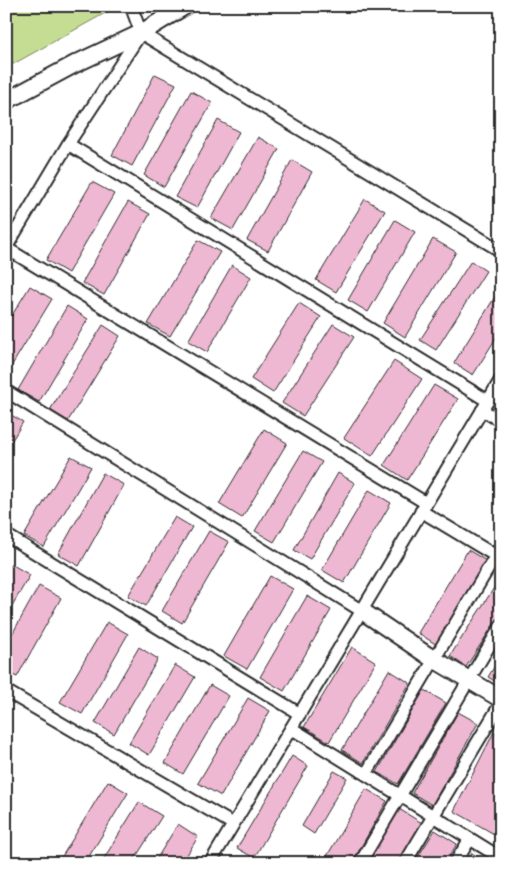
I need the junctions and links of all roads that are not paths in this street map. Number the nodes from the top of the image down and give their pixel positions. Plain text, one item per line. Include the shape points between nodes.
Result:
1 (131, 6) edge
2 (185, 6) edge
3 (140, 33) junction
4 (6, 101) edge
5 (68, 144) junction
6 (501, 250) edge
7 (501, 379) edge
8 (6, 391) edge
9 (485, 405) junction
10 (501, 421) edge
11 (424, 507) junction
12 (6, 535) edge
13 (499, 554) edge
14 (362, 610) junction
15 (501, 626) edge
16 (434, 659) junction
17 (469, 680) junction
18 (6, 691) edge
19 (501, 701) edge
20 (300, 714) junction
21 (291, 728) junction
22 (366, 774) junction
23 (400, 796) junction
24 (434, 816) junction
25 (233, 824) junction
26 (470, 839) junction
27 (501, 858) edge
28 (210, 863) edge
29 (360, 863) edge
30 (406, 863) edge
31 (455, 863) edge

1 - 3 street
2 - 3 main road
3 - 4 main road
3 - 5 street
3 - 6 street
5 - 9 street
5 - 11 street via 6,248
7 - 9 street
8 - 14 street
9 - 10 street
9 - 11 street
11 - 13 street
11 - 14 street
12 - 20 street
13 - 16 street
14 - 16 main road
14 - 20 street
15 - 17 street
16 - 17 main road
16 - 22 street
17 - 19 main road
17 - 23 street
18 - 25 street
19 - 24 street
20 - 21 street
21 - 22 street
21 - 25 street
22 - 23 street
23 - 24 street
23 - 29 street
24 - 26 street
24 - 30 street
25 - 28 street
26 - 27 street
26 - 31 street

